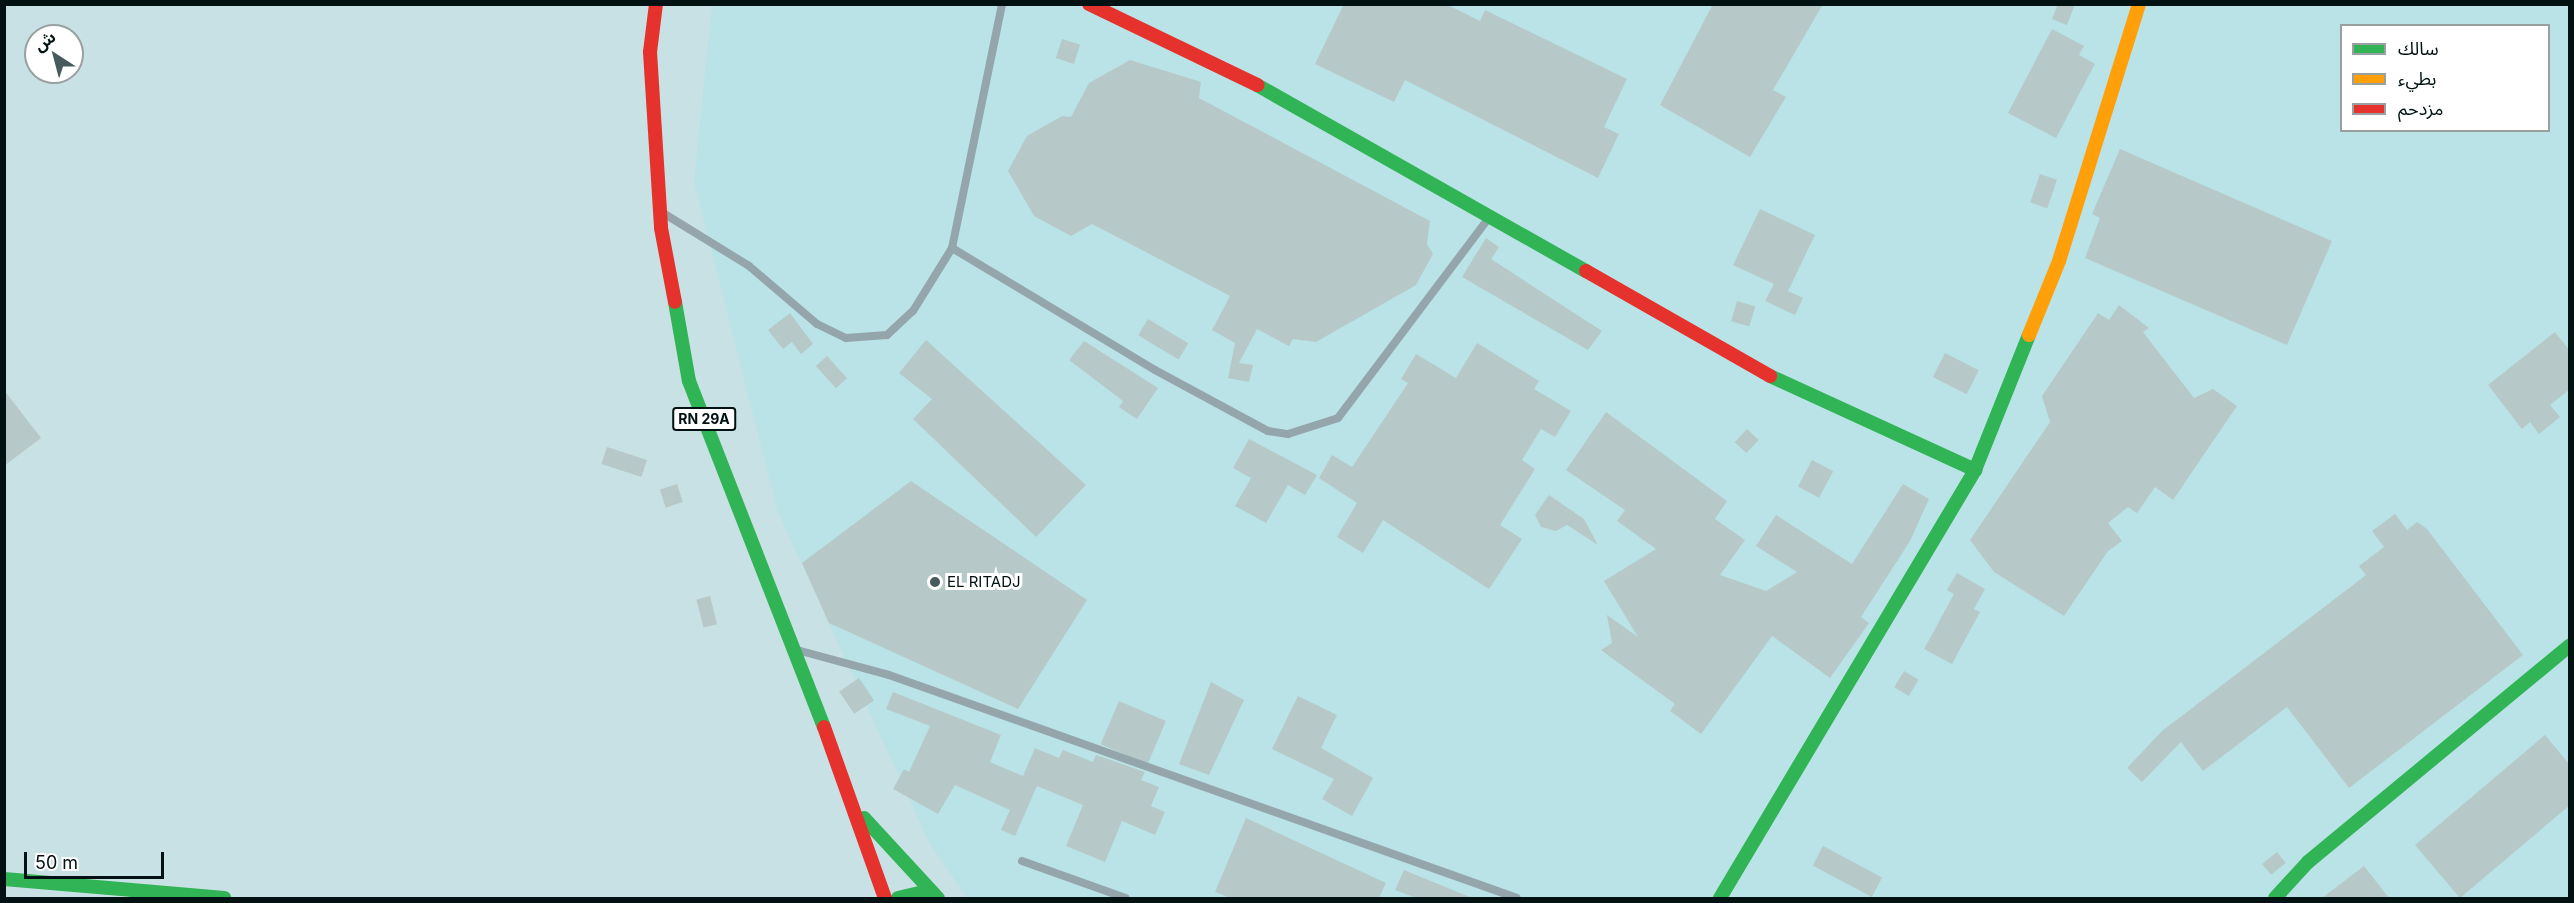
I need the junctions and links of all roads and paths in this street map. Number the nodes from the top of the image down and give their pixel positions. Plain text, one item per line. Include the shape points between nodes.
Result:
1 (656, 4) edge
2 (1002, 4) edge
3 (1089, 4) edge
4 (2139, 4) edge
5 (660, 210) junction
6 (1488, 219) junction
7 (952, 248) junction
8 (1975, 470) junction
9 (2570, 645) edge
10 (793, 648) junction
11 (857, 810) junction
12 (1022, 861) dead end
13 (4, 879) edge
14 (937, 897) edge
15 (224, 898) edge
16 (885, 898) edge
17 (898, 898) edge
18 (1126, 898) edge
19 (1516, 898) edge
20 (1720, 898) edge
21 (2275, 898) edge

1 - 5 street, RN 29A via 650,52
2 - 7 lane
3 - 6 street via 1215,61
4 - 8 street via 2059,261
5 - 7 lane via 749,267 817,324 846,338 887,335 913,311
5 - 10 street, RN 29A via 689,381
6 - 7 lane via 1338,418 1288,434 1269,430 1155,370
6 - 8 street via 1792,389
8 - 20 street
9 - 21 street via 2308,861
10 - 11 street, RN 29A
10 - 19 lane via 889,675
11 - 14 street, RN 29A
11 - 16 street, RN 29A
12 - 18 lane
13 - 15 street
14 - 17 street via 910,893

